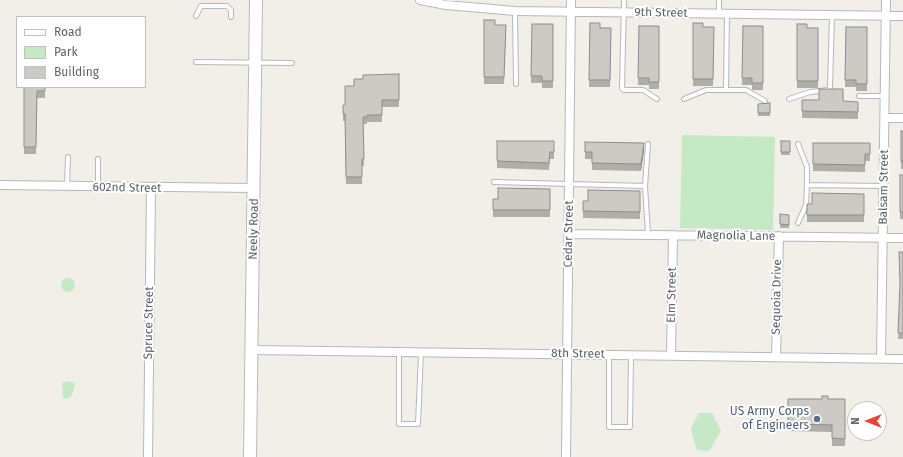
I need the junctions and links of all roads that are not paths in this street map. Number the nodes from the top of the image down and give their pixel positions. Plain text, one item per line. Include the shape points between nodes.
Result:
1 (256, 0) edge
2 (420, 0) edge
3 (571, 0) edge
4 (624, 0) edge
5 (719, 0) edge
6 (886, 0) edge
7 (515, 11) junction
8 (571, 11) junction
9 (624, 12) junction
10 (723, 13) junction
11 (832, 15) junction
12 (196, 16) dead end
13 (886, 16) junction
14 (903, 16) edge
15 (231, 17) dead end
16 (196, 62) dead end
17 (256, 63) junction
18 (292, 64) dead end
19 (516, 84) dead end
20 (726, 90) junction
21 (859, 96) dead end
22 (885, 96) junction
23 (657, 98) dead end
24 (684, 99) dead end
25 (789, 99) dead end
26 (765, 101) dead end
27 (885, 118) junction
28 (903, 118) edge
29 (648, 144) dead end
30 (798, 144) dead end
31 (68, 157) dead end
32 (98, 159) dead end
33 (494, 182) dead end
34 (569, 183) junction
35 (0, 185) edge
36 (645, 186) junction
37 (807, 186) junction
38 (884, 186) junction
39 (67, 187) junction
40 (98, 187) junction
41 (151, 188) junction
42 (254, 188) junction
43 (798, 223) dead end
44 (569, 234) junction
45 (648, 234) junction
46 (673, 235) junction
47 (779, 236) junction
48 (884, 237) junction
49 (903, 238) edge
50 (252, 350) junction
51 (421, 352) junction
52 (399, 353) junction
53 (567, 354) junction
54 (609, 355) junction
55 (631, 355) junction
56 (671, 356) junction
57 (776, 357) junction
58 (881, 358) junction
59 (903, 359) edge
60 (148, 457) edge
61 (250, 457) edge
62 (566, 457) edge

1 - 17 street, Neely Road
2 - 7 street, 9th Street
3 - 8 street, Cedar Street
4 - 9 lane
5 - 10 lane
6 - 13 street, Balsam Street
7 - 8 street, 9th Street
7 - 19 lane
8 - 9 street, 9th Street
8 - 34 street, Cedar Street
9 - 10 street, 9th Street
9 - 23 lane via 622,88 643,90
10 - 11 street, 9th Street
10 - 20 lane
11 - 13 street, 9th Street
11 - 25 lane via 830,88
12 - 15 lane via 201,6 227,6 231,10
13 - 14 street, 9th Street
13 - 22 street, Balsam Street
16 - 17 lane
17 - 18 lane
17 - 42 street, Neely Road
20 - 24 lane via 706,90
20 - 26 lane via 746,90
21 - 22 lane
22 - 27 street, Balsam Street
27 - 28 street
27 - 38 street, Balsam Street
29 - 36 lane
30 - 37 lane via 807,167
31 - 39 lane
32 - 40 lane
33 - 34 lane
34 - 36 lane
34 - 44 street, Cedar Street
35 - 39 street, 602nd Street
36 - 45 lane
37 - 38 lane
37 - 43 lane via 806,206
38 - 48 street, Balsam Street
39 - 40 street, 602nd Street
40 - 41 street, 602nd Street
41 - 42 street, 602nd Street
41 - 60 street, Spruce Street
42 - 50 street, Neely Road
44 - 45 street, Magnolia Lane
44 - 53 street, Cedar Street
45 - 46 street, Magnolia Lane
46 - 47 street, Magnolia Lane
46 - 56 street, Elm Street
47 - 48 street, Magnolia Lane
47 - 57 street, Sequoia Drive
48 - 49 street, Magnolia Lane
48 - 58 street, Balsam Street
50 - 52 street, 8th Street
50 - 61 street, Neely Road
51 - 52 street, 8th Street
51 - 52 lane via 418,424 399,424
51 - 53 street, 8th Street
53 - 54 street, 8th Street
53 - 62 street, Cedar Street
54 - 55 street, 8th Street
54 - 55 lane via 609,427 630,427
55 - 56 street, 8th Street
56 - 57 street, 8th Street
57 - 58 street, 8th Street
58 - 59 street, 8th Street

